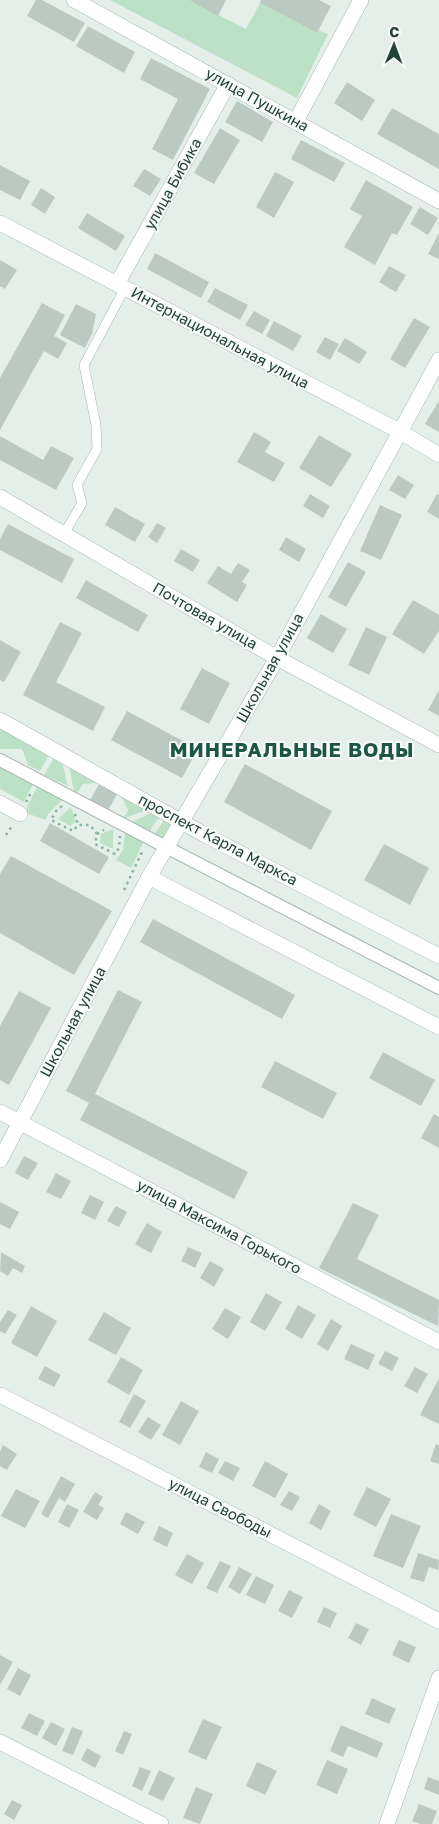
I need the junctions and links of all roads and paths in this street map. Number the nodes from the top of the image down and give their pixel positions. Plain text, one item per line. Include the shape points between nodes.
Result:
1 (74, 0) edge
2 (361, 0) edge
3 (228, 84) junction
4 (296, 121) junction
5 (439, 201) edge
6 (0, 223) edge
7 (121, 286) junction
8 (439, 360) edge
9 (399, 431) junction
10 (439, 454) edge
11 (0, 497) edge
12 (64, 534) junction
13 (277, 658) junction
14 (0, 720) edge
15 (439, 745) edge
16 (0, 760) edge
17 (38, 780) junction
18 (68, 796) junction
19 (0, 803) edge
20 (20, 814) junction
21 (182, 821) junction
22 (119, 822) junction
23 (97, 834) junction
24 (6, 836) dead end
25 (148, 838) junction
26 (166, 848) junction
27 (149, 877) junction
28 (121, 896) dead end
29 (439, 956) edge
30 (439, 988) edge
31 (439, 1027) edge
32 (0, 1112) edge
33 (20, 1122) junction
34 (0, 1160) edge
35 (439, 1342) edge
36 (0, 1395) edge
37 (439, 1621) edge
38 (439, 1678) edge
39 (0, 1742) edge
40 (161, 1824) edge
41 (387, 1824) edge

1 - 3 street, улица Пушкина
2 - 4 street
3 - 4 street, улица Пушкина
3 - 7 street, улица Бибика
4 - 5 street, улица Пушкина
6 - 7 street, Интернациональная улица
7 - 9 street, Интернациональная улица
7 - 12 lane via 84,365 96,426 96,449 77,485 82,503
8 - 9 street, Школьная улица
9 - 10 street, Интернациональная улица
9 - 13 street, Школьная улица
11 - 12 street, Почтовая улица
12 - 13 street, Почтовая улица
13 - 15 street, Почтовая улица
13 - 21 street, Школьная улица
14 - 21 street, проспект Карла Маркса
16 - 17 street, проспект Карла Маркса
17 - 18 street, проспект Карла Маркса
17 - 20 path
18 - 22 street, проспект Карла Маркса
18 - 23 path via 51,820 73,831 78,825 90,825
19 - 20 street
20 - 24 path
21 - 26 street, Школьная улица
21 - 29 street, проспект Карла Маркса
22 - 23 path
22 - 23 path via 121,835 115,854 95,844
22 - 25 street, проспект Карла Маркса
25 - 26 street, проспект Карла Маркса
25 - 28 path
26 - 27 street, Школьная улица
26 - 30 street, проспект Карла Маркса
27 - 31 street
27 - 33 street, Школьная улица
32 - 33 street, улица Максима Горького
33 - 34 street, Школьная улица
33 - 35 street, улица Максима Горького
36 - 37 street, улица Свободы
38 - 41 street
39 - 40 street

